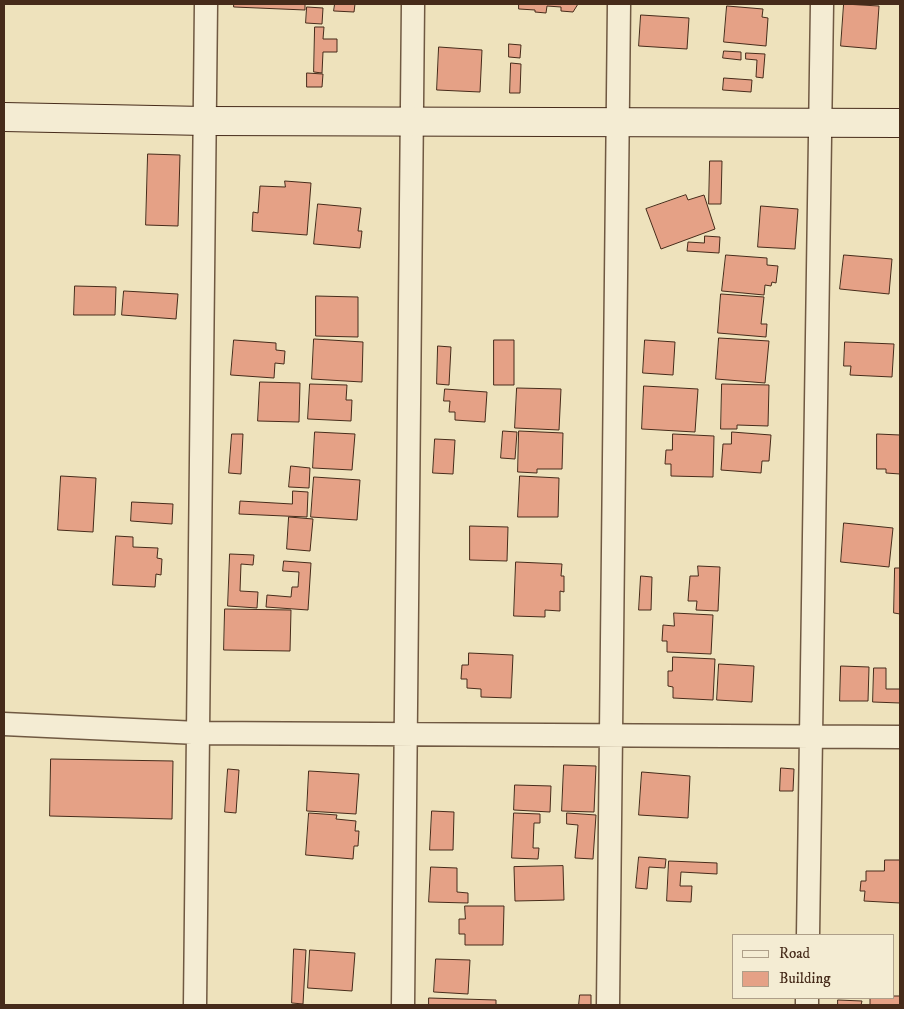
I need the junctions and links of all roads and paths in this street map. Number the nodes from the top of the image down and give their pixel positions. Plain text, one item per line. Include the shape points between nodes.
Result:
1 (206, 4) edge
2 (413, 4) edge
3 (619, 4) edge
4 (822, 4) edge
5 (4, 117) edge
6 (205, 121) junction
7 (412, 122) junction
8 (617, 122) junction
9 (820, 123) junction
10 (900, 123) edge
11 (4, 724) edge
12 (198, 733) junction
13 (406, 734) junction
14 (611, 735) junction
15 (811, 736) junction
16 (900, 737) edge
17 (808, 934) edge
18 (195, 1005) edge
19 (403, 1005) edge
20 (608, 1005) edge

1 - 6 street
2 - 7 street
3 - 8 street
4 - 9 street
5 - 6 main road
6 - 7 main road
6 - 12 street
7 - 8 main road
7 - 13 street
8 - 9 main road
8 - 14 street
9 - 10 main road
9 - 15 street
11 - 12 street
12 - 13 street
12 - 18 street
13 - 14 street
13 - 19 street
14 - 15 street
14 - 20 street
15 - 16 street
15 - 17 street

